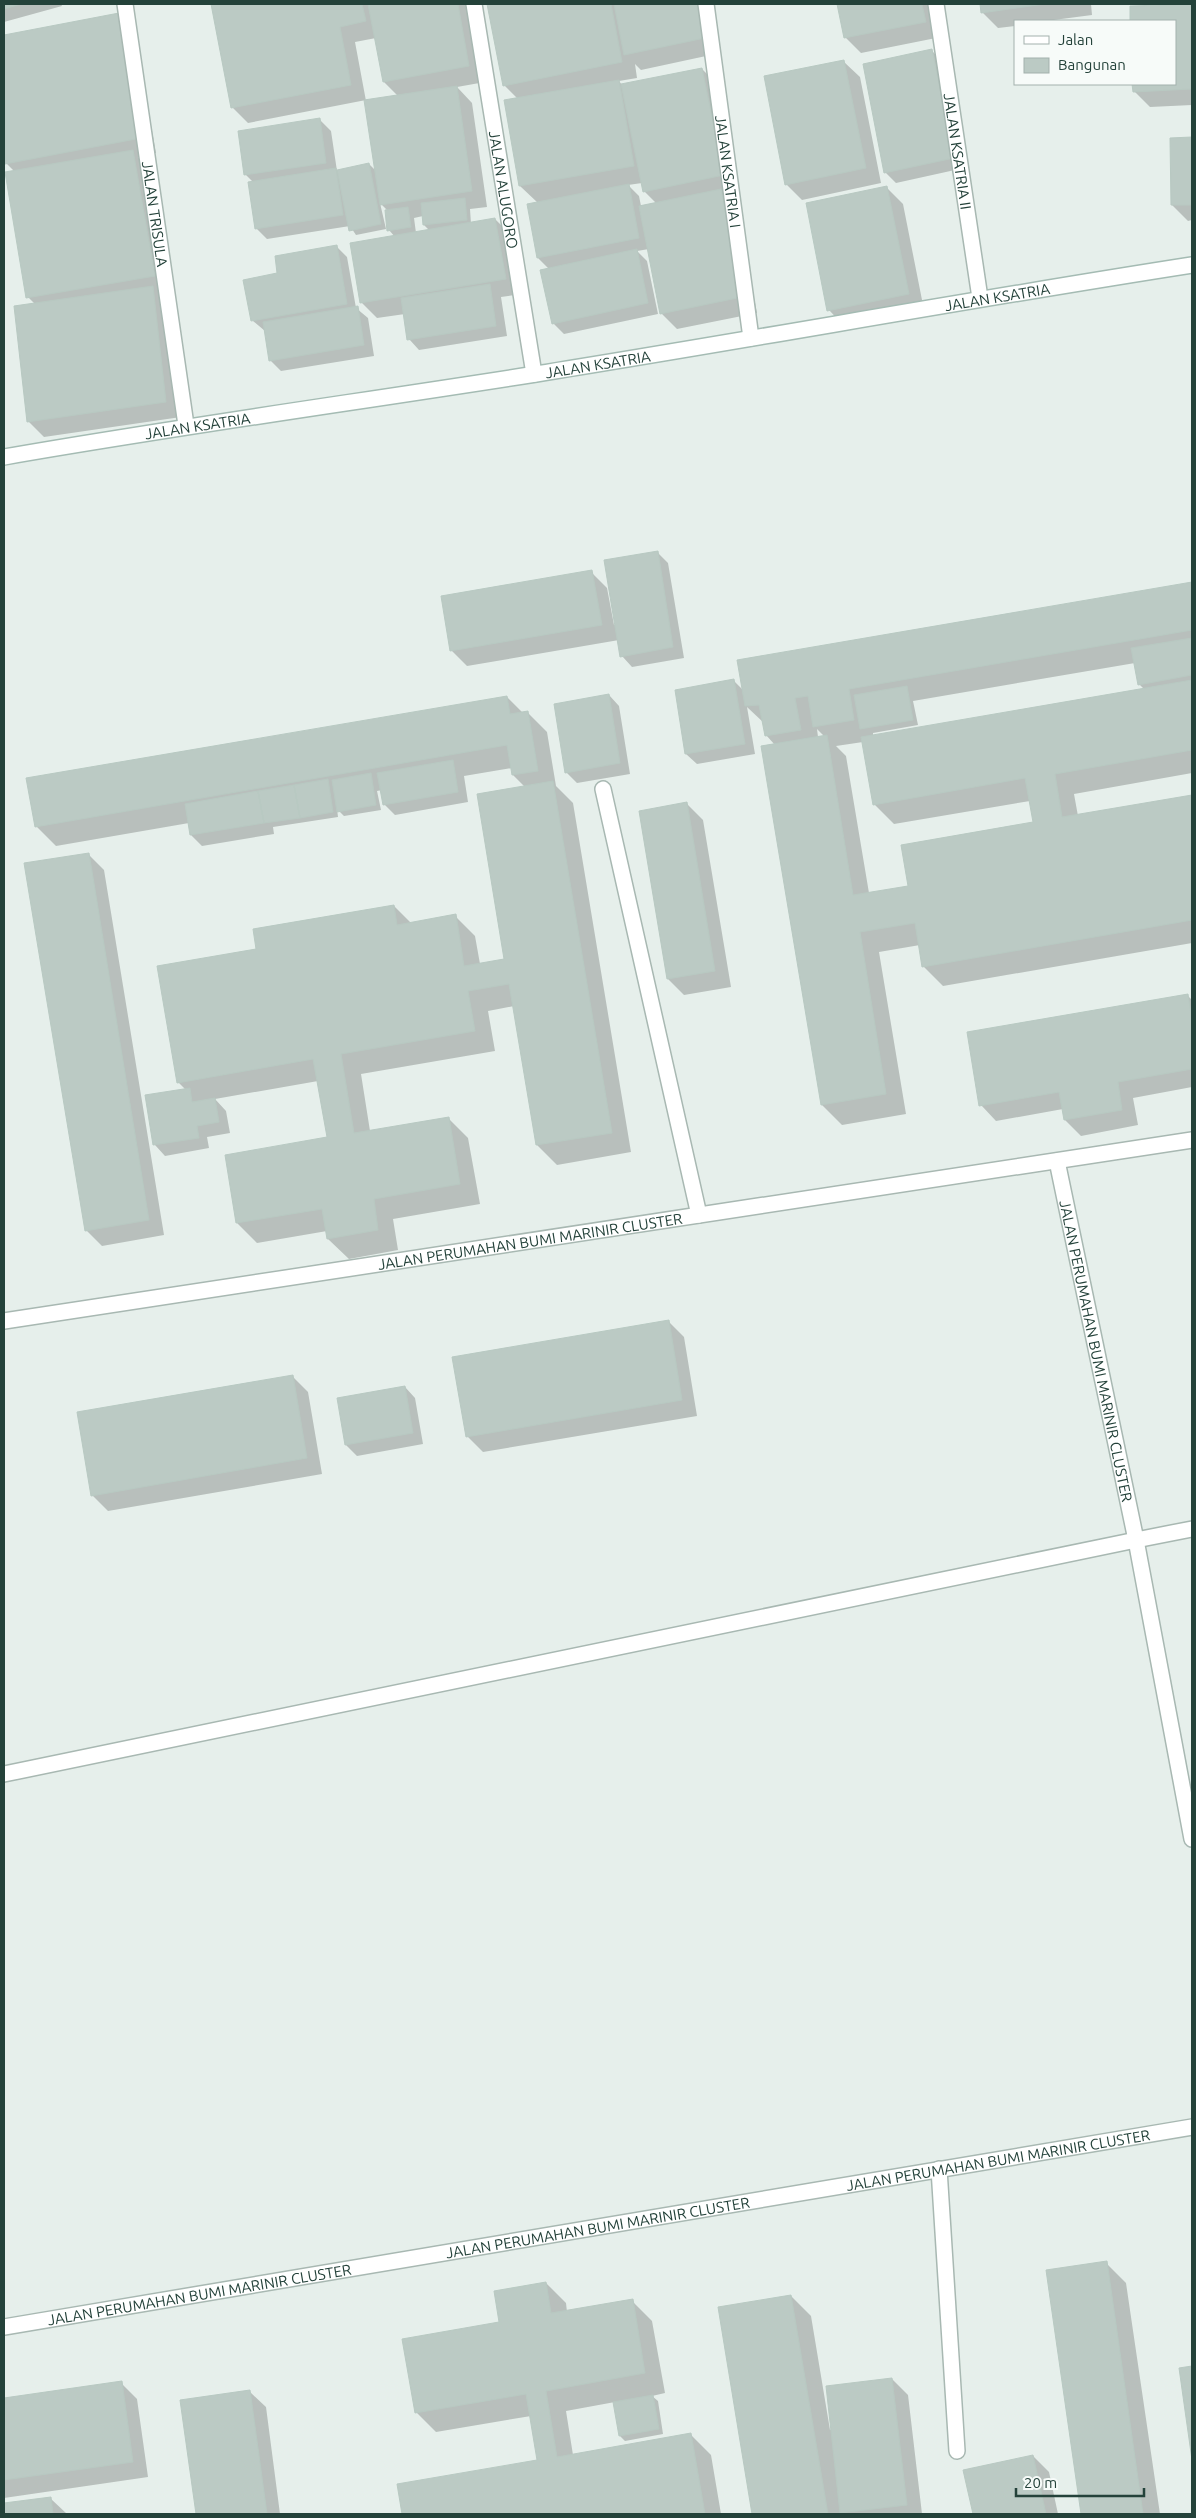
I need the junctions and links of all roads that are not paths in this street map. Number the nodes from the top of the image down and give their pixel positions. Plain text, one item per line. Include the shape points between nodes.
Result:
1 (125, 4) edge
2 (474, 4) edge
3 (706, 4) edge
4 (936, 4) edge
5 (1192, 265) edge
6 (980, 298) junction
7 (751, 338) junction
8 (534, 374) junction
9 (186, 426) junction
10 (4, 457) edge
11 (603, 789) dead end
12 (1192, 1140) edge
13 (1057, 1161) junction
14 (699, 1215) junction
15 (4, 1320) edge
16 (1192, 1529) edge
17 (1136, 1540) junction
18 (4, 1774) edge
19 (1192, 1838) edge
20 (1192, 2127) edge
21 (939, 2170) junction
22 (4, 2327) edge
23 (957, 2451) dead end

1 - 9 street, JALAN TRISULA
2 - 8 street, JALAN ALUGORO
3 - 7 street, JALAN KSATRIA I
4 - 6 street, JALAN KSATRIA II
5 - 6 street, JALAN KSATRIA
6 - 7 street, JALAN KSATRIA
7 - 8 street, JALAN KSATRIA
8 - 9 street, JALAN KSATRIA
9 - 10 street, JALAN KSATRIA
11 - 14 street
12 - 13 street, JALAN PERUMAHAN BUMI MARINIR CLUSTER
13 - 14 street, JALAN PERUMAHAN BUMI MARINIR CLUSTER
13 - 17 street, JALAN PERUMAHAN BUMI MARINIR CLUSTER
14 - 15 street, JALAN PERUMAHAN BUMI MARINIR CLUSTER
16 - 17 street
17 - 18 street
17 - 19 street, JALAN PERUMAHAN BUMI MARINIR CLUSTER
20 - 21 street, JALAN PERUMAHAN BUMI MARINIR CLUSTER
21 - 22 street, JALAN PERUMAHAN BUMI MARINIR CLUSTER
21 - 23 street

